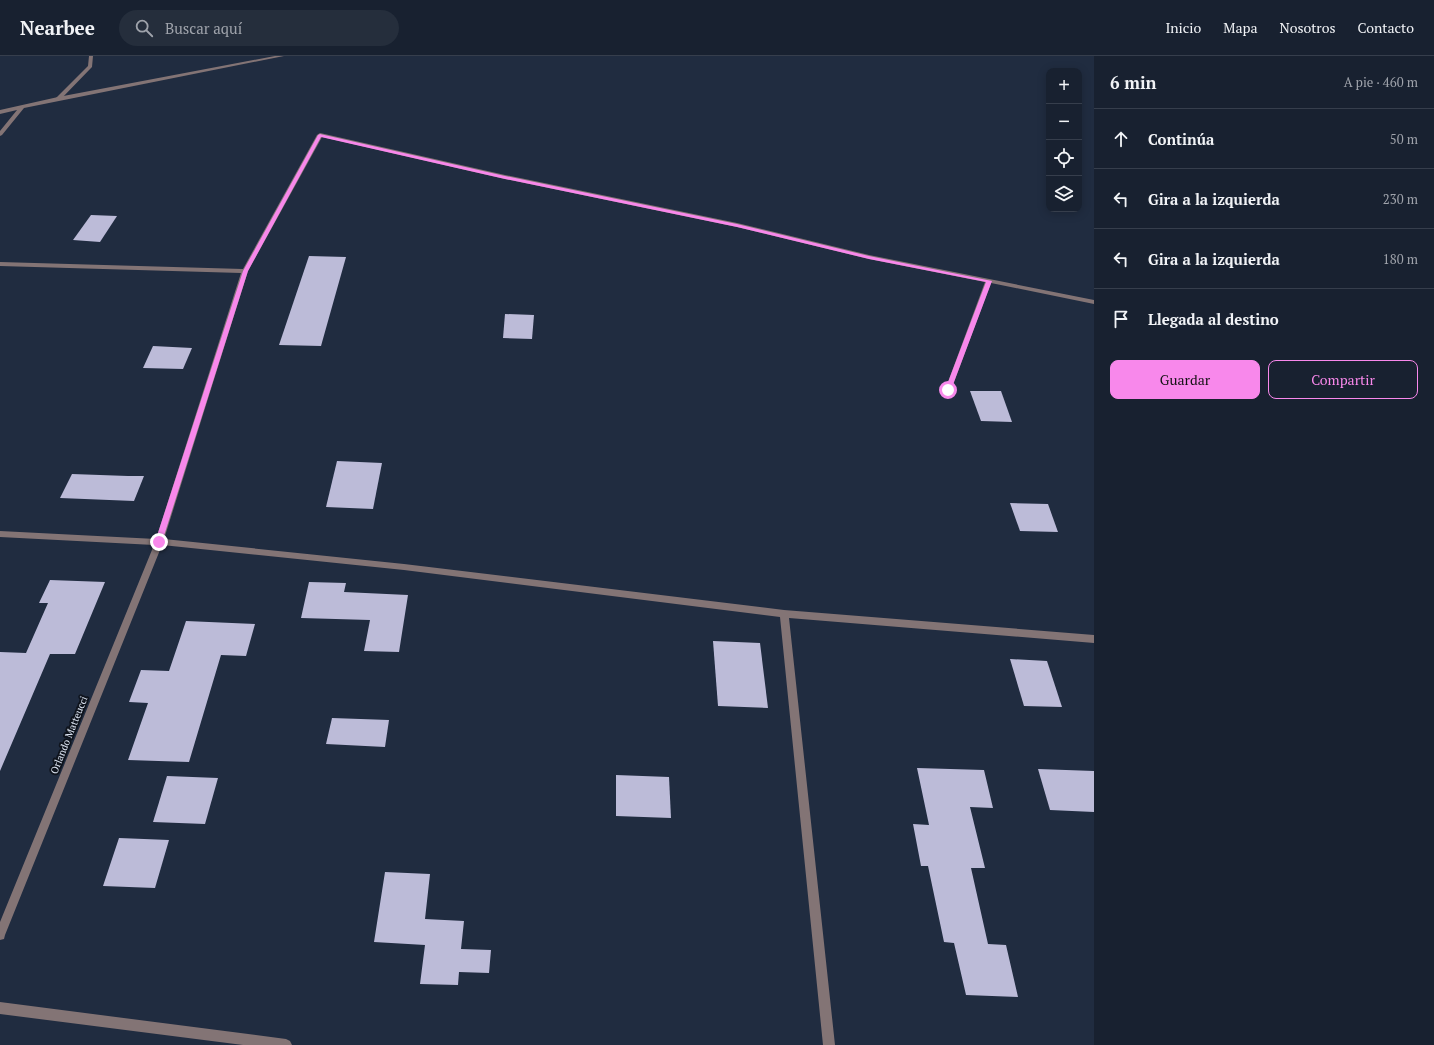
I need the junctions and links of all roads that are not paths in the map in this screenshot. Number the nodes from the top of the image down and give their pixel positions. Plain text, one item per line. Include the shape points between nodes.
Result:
1 (91, 56) edge
2 (282, 56) edge
3 (58, 99) junction
4 (22, 107) junction
5 (0, 112) edge
6 (0, 134) edge
7 (0, 264) edge
8 (245, 271) junction
9 (989, 281) junction
10 (1094, 302) edge
11 (948, 390) dead end
12 (0, 534) edge
13 (159, 542) junction
14 (784, 614) junction
15 (1094, 639) edge
16 (0, 935) edge
17 (0, 1008) edge
18 (286, 1045) edge
19 (829, 1045) edge

1 - 3 street via 90,66
2 - 3 street
3 - 4 street
4 - 5 street
4 - 6 street
7 - 8 street
8 - 9 street, Orlando Matteucci via 320,135 505,177 737,225 869,257
8 - 13 street, Orlando Matteucci
9 - 10 street
9 - 11 street
12 - 13 street
13 - 14 street via 404,567
13 - 16 street, Orlando Matteucci
14 - 15 street
14 - 19 street
17 - 18 street

